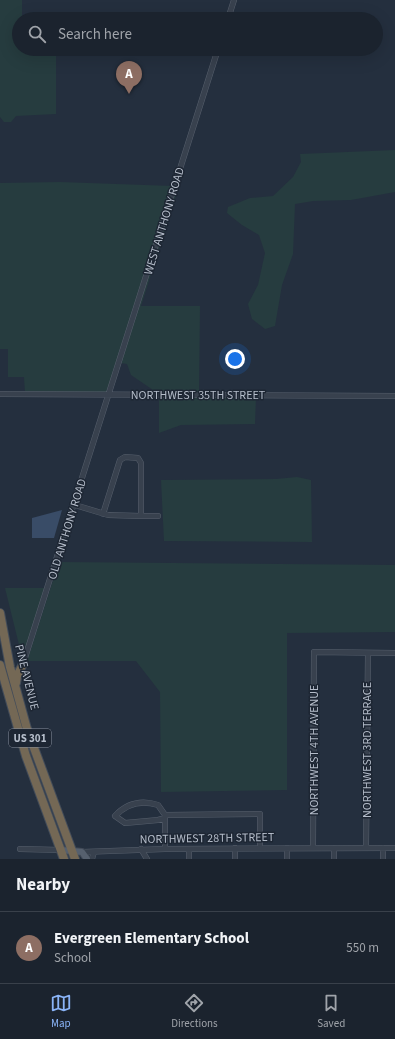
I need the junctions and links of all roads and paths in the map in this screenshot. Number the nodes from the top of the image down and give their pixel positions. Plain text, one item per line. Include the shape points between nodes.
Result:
1 (234, 0) edge
2 (230, 12) edge
3 (216, 56) edge
4 (0, 394) edge
5 (110, 394) junction
6 (395, 396) edge
7 (75, 505) junction
8 (103, 514) junction
9 (141, 516) junction
10 (158, 516) dead end
11 (0, 613) edge
12 (395, 652) edge
13 (368, 653) junction
14 (23, 664) junction
15 (10, 667) junction
16 (1, 670) edge
17 (15, 686) junction
18 (8, 699) junction
19 (27, 729) junction
20 (19, 735) junction
21 (46, 784) junction
22 (165, 816) junction
23 (235, 848) junction
24 (260, 848) junction
25 (287, 848) junction
26 (313, 848) junction
27 (334, 848) junction
28 (366, 848) junction
29 (383, 848) junction
30 (395, 848) edge
31 (20, 849) dead end
32 (165, 849) junction
33 (188, 849) junction
34 (61, 850) junction
35 (141, 850) junction
36 (82, 852) junction
37 (94, 852) junction
38 (74, 856) edge
39 (64, 859) edge
40 (87, 859) edge
41 (92, 859) edge
42 (147, 859) edge
43 (189, 859) edge
44 (235, 859) edge
45 (287, 859) edge
46 (334, 859) edge
47 (383, 859) edge

1 - 2 street
3 - 5 street, WEST ANTHONY ROAD
4 - 5 street, NORTHWEST 35TH STREET
5 - 6 street, NORTHWEST 35TH STREET
5 - 7 street, OLD ANTHONY ROAD
7 - 8 street
7 - 14 street, OLD ANTHONY ROAD
8 - 9 street
8 - 9 street via 120,460 135,457 141,463
9 - 10 street
11 - 15 highway, PINE AVENUE / US 301
12 - 13 street
13 - 26 street, NORTHWEST 4TH AVENUE via 314,652
13 - 28 street, NORTHWEST 3RD TERRACE
14 - 15 highway via 18,668
14 - 17 highway
15 - 17 highway, PINE AVENUE / US 301
16 - 17 highway via 10,677
16 - 18 highway, PINE AVENUE / US 301
17 - 19 highway, PINE AVENUE / US 301
18 - 19 highway via 13,703 19,726 22,730
18 - 20 highway, PINE AVENUE / US 301
19 - 21 highway, PINE AVENUE / US 301
20 - 21 highway via 27,739 40,777
20 - 34 highway, PINE AVENUE / US 301
21 - 38 highway, PINE AVENUE / US 301
22 - 22 street via 158,820 125,823 115,816 129,805 138,802 158,805
22 - 24 street via 260,814
22 - 32 street
23 - 24 street, NORTHWEST 28TH STREET
23 - 33 street, NORTHWEST 28TH STREET
23 - 44 street
24 - 25 street, NORTHWEST 28TH STREET
25 - 26 street, NORTHWEST 28TH STREET
25 - 45 street
26 - 27 street, NORTHWEST 28TH STREET
27 - 28 street, NORTHWEST 28TH STREET
27 - 46 street
28 - 29 street, NORTHWEST 28TH STREET
29 - 30 street, NORTHWEST 28TH STREET
29 - 47 street
31 - 34 street, NORTHWEST 28TH STREET
32 - 33 street, NORTHWEST 28TH STREET
32 - 35 street, NORTHWEST 28TH STREET
33 - 43 street
34 - 38 main road, NORTHWEST 28TH STREET
34 - 39 highway, PINE AVENUE / US 301
35 - 37 street, NORTHWEST 28TH STREET
35 - 42 street
36 - 37 street, NORTHWEST 28TH STREET
36 - 38 main road, NORTHWEST 28TH STREET
36 - 40 main road
37 - 41 street

